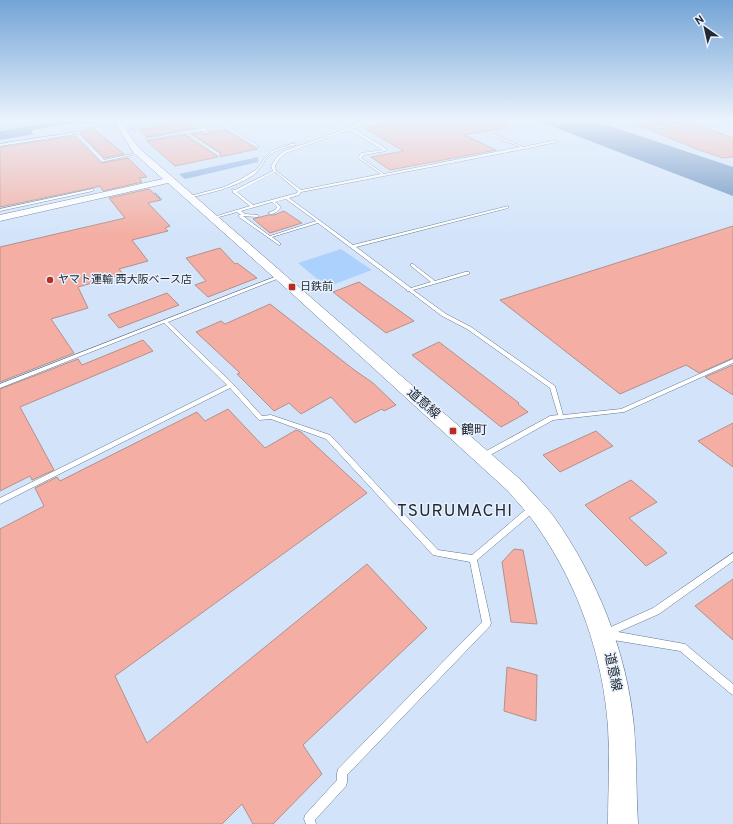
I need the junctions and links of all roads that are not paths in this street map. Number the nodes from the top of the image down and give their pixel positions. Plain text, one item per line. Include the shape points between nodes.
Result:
1 (147, 159) edge
2 (265, 159) edge
3 (277, 159) edge
4 (361, 159) edge
5 (465, 159) edge
6 (275, 171) junction
7 (384, 175) junction
8 (170, 180) junction
9 (229, 185) junction
10 (92, 190) dead end
11 (300, 191) junction
12 (234, 192) junction
13 (188, 197) junction
14 (287, 198) junction
15 (273, 202) junction
16 (253, 207) junction
17 (507, 207) dead end
18 (0, 210) edge
19 (238, 211) junction
20 (270, 213) dead end
21 (244, 215) junction
22 (257, 216) dead end
23 (0, 218) edge
24 (212, 218) junction
25 (318, 222) junction
26 (269, 237) junction
27 (279, 244) dead end
28 (352, 247) junction
29 (412, 265) dead end
30 (467, 273) dead end
31 (280, 276) junction
32 (434, 282) junction
33 (409, 290) junction
34 (164, 321) junction
35 (733, 361) edge
36 (231, 385) junction
37 (0, 386) edge
38 (561, 417) junction
39 (481, 457) junction
40 (0, 501) edge
41 (534, 507) junction
42 (733, 557) edge
43 (472, 559) junction
44 (603, 634) junction
45 (733, 690) edge
46 (311, 824) edge
47 (622, 824) edge

1 - 8 street, 道意線
2 - 9 lane via 260,169
3 - 6 lane via 273,166
4 - 7 lane
5 - 7 lane
6 - 11 lane
6 - 12 lane
7 - 11 lane
8 - 13 street, 道意線
8 - 23 street
9 - 12 lane
9 - 13 lane
10 - 18 lane
11 - 14 lane
12 - 16 lane
13 - 24 street, 道意線
14 - 15 lane
14 - 25 lane
15 - 16 lane
15 - 20 lane via 279,207
16 - 19 lane
17 - 28 lane
19 - 21 lane
19 - 24 lane
21 - 22 lane
21 - 26 lane via 240,216
24 - 31 street, 道意線
25 - 26 lane
25 - 28 lane
26 - 27 lane
28 - 33 lane
29 - 32 lane
30 - 32 lane
31 - 34 lane
31 - 39 street, 道意線
32 - 33 lane
33 - 38 lane via 444,315 469,328 553,387
34 - 36 lane
34 - 37 lane
35 - 38 lane via 622,410
36 - 40 lane
36 - 43 lane via 261,418 271,417 328,437 436,552
38 - 39 lane via 552,418
39 - 41 street, 道意線 via 515,486
41 - 43 lane
41 - 44 street, 道意線 via 573,565
42 - 44 lane via 656,611
43 - 46 lane via 487,623 342,774 342,782 309,819
44 - 45 lane via 682,647
44 - 47 street, 道意線 via 614,677 621,727

